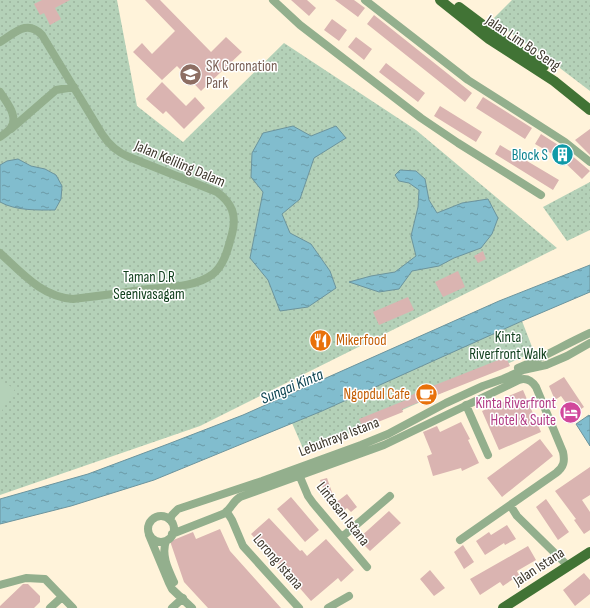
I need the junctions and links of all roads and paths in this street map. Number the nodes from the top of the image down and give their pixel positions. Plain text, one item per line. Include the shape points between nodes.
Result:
1 (273, 0) edge
2 (365, 0) edge
3 (440, 0) edge
4 (450, 0) edge
5 (0, 42) edge
6 (74, 87) junction
7 (0, 92) edge
8 (590, 102) edge
9 (590, 110) edge
10 (11, 129) junction
11 (0, 137) edge
12 (590, 162) edge
13 (541, 195) dead end
14 (0, 253) edge
15 (590, 333) edge
16 (590, 343) edge
17 (575, 351) junction
18 (538, 360) junction
19 (483, 386) junction
20 (466, 405) junction
21 (488, 455) dead end
22 (300, 477) junction
23 (390, 496) dead end
24 (200, 502) junction
25 (510, 505) junction
26 (227, 512) junction
27 (158, 516) junction
28 (170, 520) junction
29 (172, 534) junction
30 (149, 535) junction
31 (342, 537) junction
32 (460, 540) dead end
33 (166, 541) junction
34 (590, 552) edge
35 (368, 566) dead end
36 (568, 566) junction
37 (0, 585) edge
38 (349, 596) dead end
39 (62, 597) junction
40 (183, 598) junction
41 (50, 608) edge
42 (72, 608) edge
43 (172, 608) edge
44 (192, 608) edge
45 (299, 608) edge
46 (328, 608) edge
47 (504, 608) edge

1 - 13 street via 300,25 421,118
2 - 12 street via 468,80 565,142
3 - 9 main road, Jalan Lim Bo Seng via 489,39 554,81
4 - 8 main road, Jalan Lim Bo Seng via 506,43 558,75
5 - 6 street, Jalan Keliling Dalam via 23,28 37,29
6 - 10 street via 56,90
6 - 14 street, Jalan Keliling Dalam via 108,142 120,154 217,192 228,202 233,210 234,228 224,260 213,274 194,283 63,299 42,289
7 - 10 street via 13,116
10 - 11 street
15 - 18 street, Lebuhraya Istana
16 - 17 street, Lebuhraya Istana
17 - 18 street via 565,351
17 - 19 street, Lebuhraya Istana via 546,365 523,370
18 - 19 street, Lebuhraya Istana via 499,376
19 - 24 street, Lebuhraya Istana via 388,434
20 - 21 street
20 - 22 street via 384,445
20 - 25 street via 523,378 531,381 536,388 563,452 564,463 560,471
22 - 26 street via 240,497
22 - 31 street, Lintasan Istana via 308,496
23 - 31 street
24 - 27 street, Lebuhraya Istana via 174,506
24 - 28 street, Lebuhraya Istana via 174,511
25 - 32 street
25 - 36 street via 517,516
26 - 29 street
26 - 45 street, Lorong Istana via 243,546
27 - 28 street
27 - 30 street via 149,524
28 - 29 street via 173,526
29 - 33 street
30 - 33 street via 158,542
30 - 40 street via 169,584
31 - 35 street, Lintasan Istana
33 - 40 street via 164,556
34 - 36 main road, Jalan Istana
36 - 47 main road, Jalan Istana
37 - 39 street via 26,578 45,579
38 - 46 street
39 - 41 street
39 - 42 street
40 - 43 street
40 - 44 street

